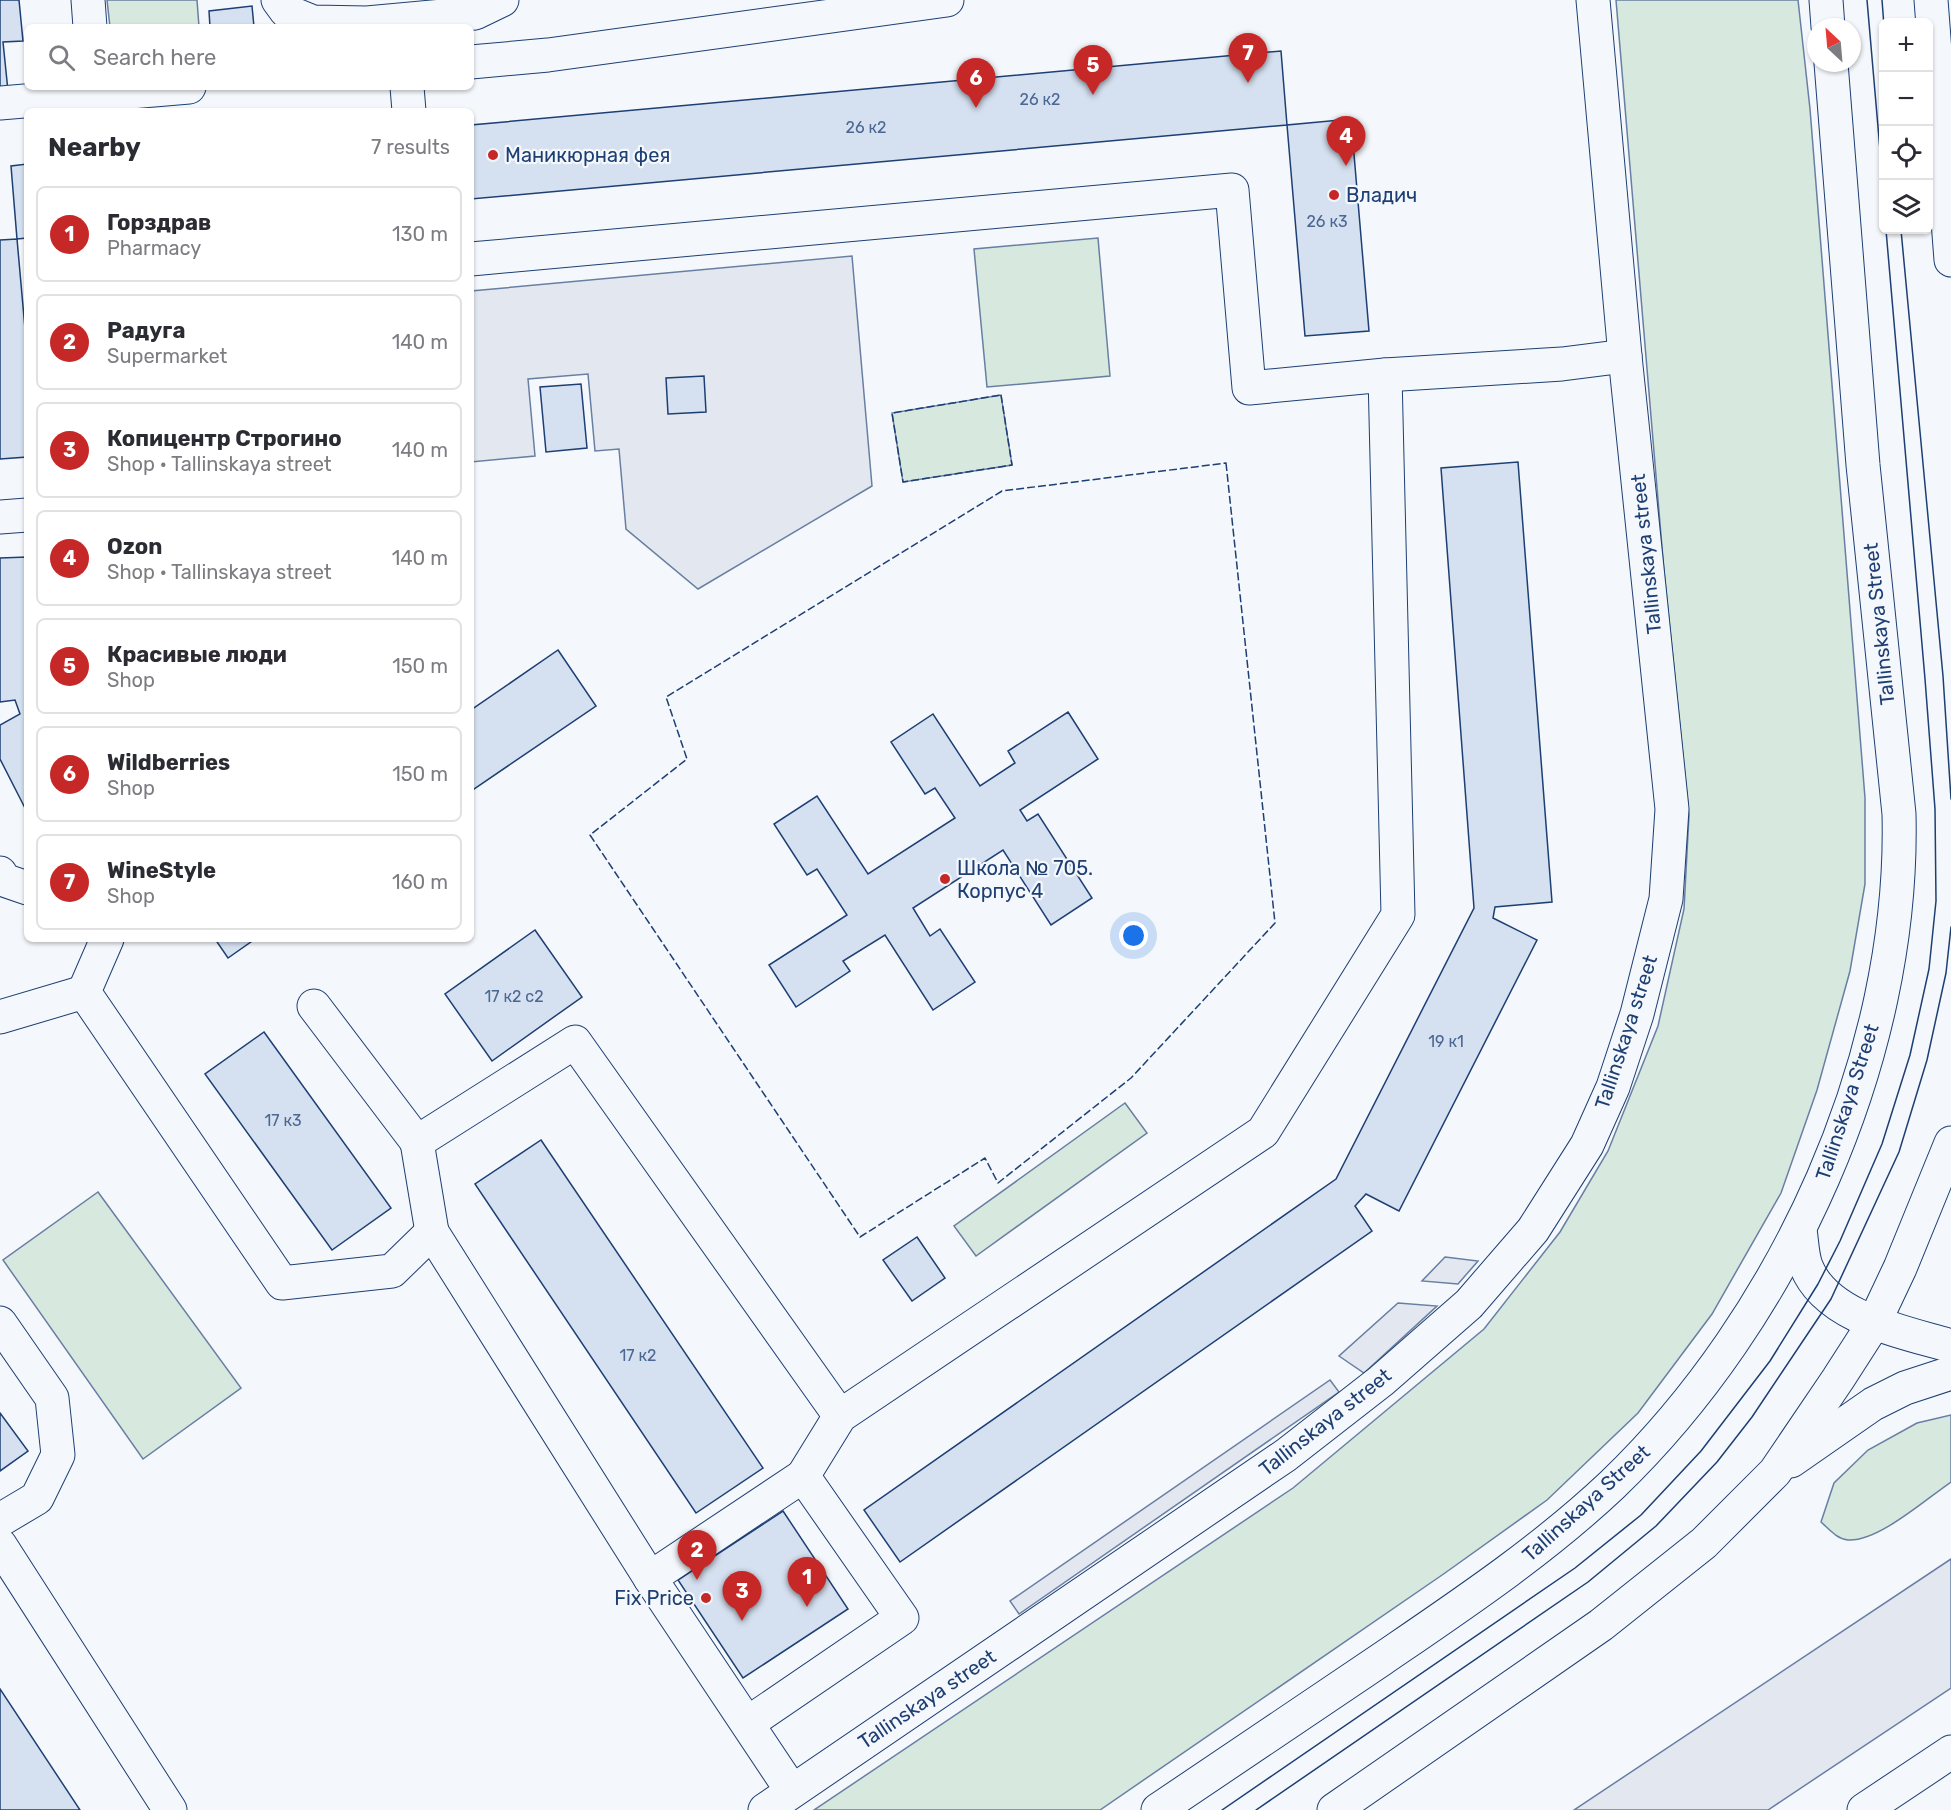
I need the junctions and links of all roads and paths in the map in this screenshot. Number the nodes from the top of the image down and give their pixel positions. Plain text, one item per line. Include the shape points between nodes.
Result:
1 (88, 0) edge
2 (278, 0) edge
3 (502, 0) edge
4 (947, 0) edge
5 (1593, 0) edge
6 (1826, 0) edge
7 (1931, 0) edge
8 (1827, 18) edge
9 (402, 23) edge
10 (90, 24) edge
11 (474, 62) edge
12 (1832, 72) edge
13 (118, 90) edge
14 (407, 90) edge
15 (95, 91) edge
16 (0, 103) edge
17 (409, 108) edge
18 (474, 259) edge
19 (1951, 260) edge
20 (1625, 356) junction
21 (1385, 375) junction
22 (24, 515) edge
23 (0, 517) edge
24 (0, 873) edge
25 (24, 887) edge
26 (106, 942) edge
27 (84, 992) junction
28 (314, 1006) dead end
29 (0, 1017) edge
30 (417, 1142) junction
31 (1951, 1143) edge
32 (1800, 1230) junction
33 (432, 1232) junction
34 (0, 1323) edge
35 (1874, 1323) junction
36 (1951, 1347) edge
37 (1951, 1373) edge
38 (840, 1416) junction
39 (1775, 1472) junction
40 (803, 1476) junction
41 (0, 1520) edge
42 (0, 1545) edge
43 (650, 1578) junction
44 (748, 1723) junction
45 (1951, 1752) edge
46 (792, 1791) junction
47 (1354, 1805) edge
48 (170, 1810) edge
49 (765, 1810) edge
50 (1158, 1810) edge
51 (1864, 1810) edge

1 - 10 main road
2 - 9 main road via 286,11 313,22
3 - 9 main road via 475,13
4 - 11 main road via 560,54
5 - 20 main road, Tallinskaya street
6 - 8 main road
7 - 19 main road
12 - 32 main road, Tallinskaya Street via 1863,465 1899,814 1899,881 1889,952 1863,1067
13 - 15 main road
14 - 17 main road
15 - 16 main road
18 - 21 main road via 1232,190 1249,387
20 - 21 main road via 1562,364
20 - 46 main road, Tallinskaya street via 1672,809 1666,899 1637,1014 1613,1087 1587,1145 1533,1230 1469,1304 1381,1381 1286,1455
21 - 38 main road via 1398,915 1263,1132
22 - 23 main road
24 - 25 main road via 4,880
26 - 27 main road
27 - 29 main road
27 - 33 main road via 282,1284 392,1271
28 - 30 main road
30 - 33 main road
30 - 38 main road via 575,1042
31 - 35 main road
32 - 35 main road via 1805,1264 1812,1278 1831,1299
32 - 50 main road, Tallinskaya Street via 1736,1337 1701,1386 1612,1485 1521,1562
33 - 43 main road
34 - 41 main road via 52,1398 58,1455 37,1498
35 - 36 main road
35 - 39 main road
37 - 39 main road via 1905,1388 1873,1404
38 - 40 main road
39 - 47 main road via 1704,1543 1633,1600
40 - 43 main road
40 - 44 main road via 902,1618
42 - 48 main road
43 - 44 main road
44 - 46 main road
45 - 51 main road
46 - 49 main road, Tallinskaya street

